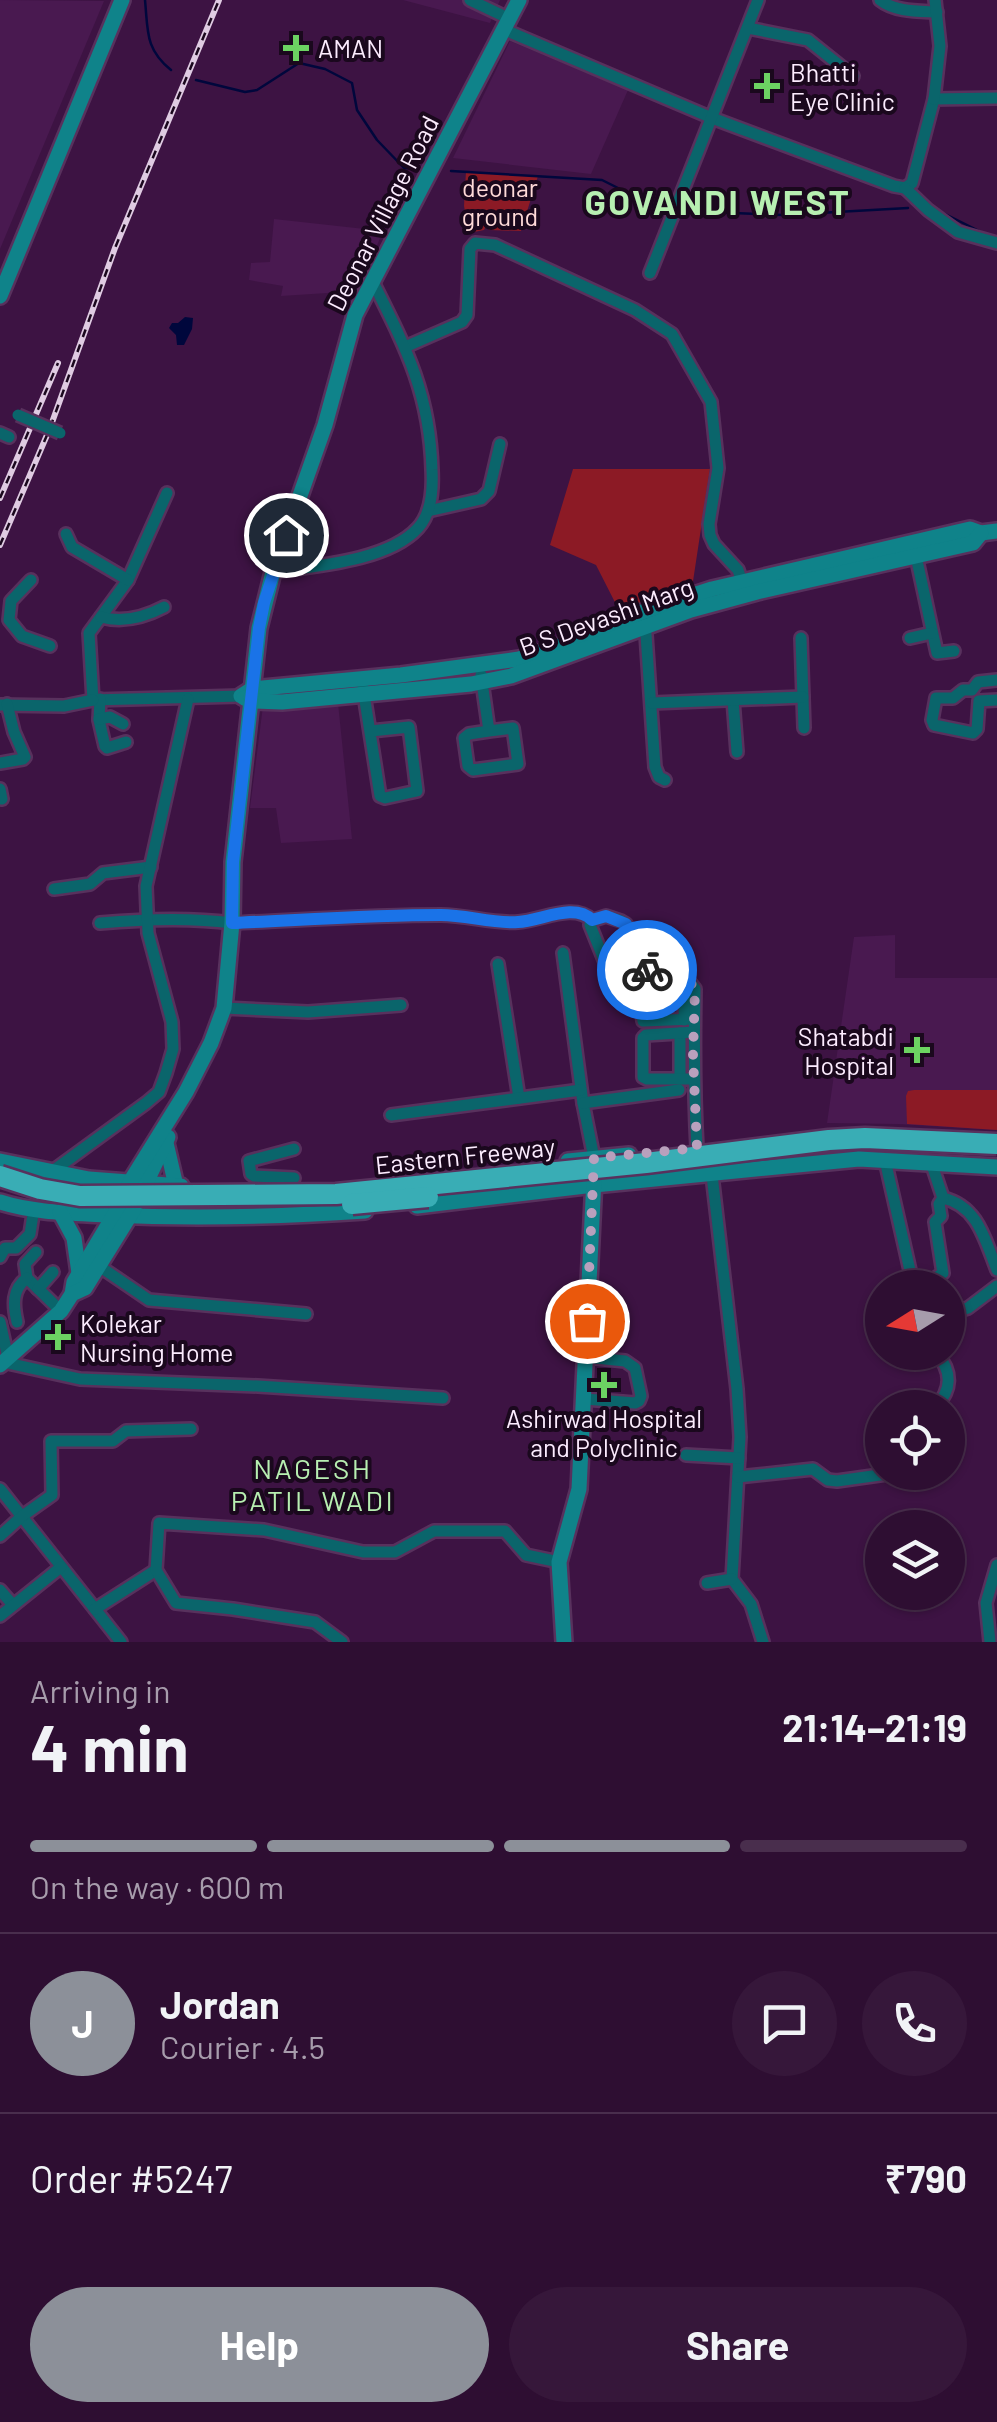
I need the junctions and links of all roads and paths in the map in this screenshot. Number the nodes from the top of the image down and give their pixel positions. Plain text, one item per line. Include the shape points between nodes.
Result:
1 (119, 0) edge
2 (470, 0) edge
3 (519, 0) edge
4 (758, 0) edge
5 (880, 0) edge
6 (936, 6) edge
7 (507, 24) junction
8 (748, 28) junction
9 (853, 76) dead end
10 (997, 98) edge
11 (934, 99) junction
12 (712, 118) junction
13 (905, 188) junction
14 (36, 199) junction
15 (997, 244) edge
16 (650, 273) dead end
17 (0, 276) edge
18 (373, 282) junction
19 (0, 296) edge
20 (406, 346) junction
21 (18, 415) dead end
22 (60, 432) dead end
23 (500, 444) dead end
24 (168, 494) dead end
25 (428, 511) junction
26 (989, 532) edge
27 (66, 534) dead end
28 (916, 556) junction
29 (274, 572) junction
30 (31, 580) dead end
31 (128, 580) junction
32 (744, 588) junction
33 (164, 607) dead end
34 (100, 617) junction
35 (645, 619) junction
36 (932, 634) junction
37 (800, 638) dead end
38 (910, 638) dead end
39 (50, 646) dead end
40 (954, 651) dead end
41 (481, 674) junction
42 (997, 680) edge
43 (363, 686) junction
44 (248, 696) junction
45 (803, 696) junction
46 (97, 699) junction
47 (115, 699) junction
48 (188, 699) junction
49 (733, 700) junction
50 (997, 700) edge
51 (4, 704) edge
52 (652, 704) junction
53 (99, 719) junction
54 (804, 728) dead end
55 (370, 730) junction
56 (489, 731) junction
57 (126, 742) dead end
58 (736, 752) dead end
59 (0, 763) edge
60 (665, 780) dead end
61 (151, 867) junction
62 (54, 889) dead end
63 (147, 919) junction
64 (592, 920) junction
65 (100, 922) dead end
66 (232, 923) junction
67 (564, 953) dead end
68 (498, 964) dead end
69 (642, 972) junction
70 (662, 974) junction
71 (664, 1000) dead end
72 (401, 1005) dead end
73 (224, 1008) junction
74 (688, 1030) junction
75 (684, 1082) junction
76 (582, 1097) junction
77 (519, 1098) junction
78 (391, 1114) dead end
79 (162, 1141) junction
80 (997, 1142) edge
81 (697, 1148) junction
82 (294, 1149) dead end
83 (997, 1154) edge
84 (594, 1158) junction
85 (884, 1160) junction
86 (0, 1161) edge
87 (932, 1165) junction
88 (997, 1167) edge
89 (50, 1173) junction
90 (712, 1175) junction
91 (0, 1176) edge
92 (294, 1178) dead end
93 (90, 1179) junction
94 (268, 1182) junction
95 (138, 1183) junction
96 (594, 1185) junction
97 (176, 1186) junction
98 (942, 1198) junction
99 (1, 1200) edge
100 (34, 1208) junction
101 (60, 1212) junction
102 (122, 1215) junction
103 (36, 1252) dead end
104 (0, 1257) edge
105 (99, 1266) junction
106 (910, 1270) edge
107 (943, 1270) edge
108 (997, 1270) edge
109 (53, 1272) dead end
110 (79, 1273) junction
111 (27, 1278) junction
112 (997, 1286) edge
113 (38, 1289) junction
114 (72, 1294) junction
115 (965, 1309) edge
116 (61, 1311) junction
117 (306, 1314) dead end
118 (0, 1322) edge
119 (17, 1322) dead end
120 (586, 1356) junction
121 (4, 1362) edge
122 (443, 1398) dead end
123 (584, 1399) junction
124 (191, 1429) dead end
125 (686, 1455) dead end
126 (738, 1458) junction
127 (738, 1477) junction
128 (865, 1477) edge
129 (0, 1489) edge
130 (22, 1516) junction
131 (0, 1536) edge
132 (559, 1562) junction
133 (997, 1565) edge
134 (62, 1567) junction
135 (156, 1570) junction
136 (732, 1579) junction
137 (708, 1583) dead end
138 (0, 1590) edge
139 (13, 1605) junction
140 (95, 1609) junction
141 (0, 1616) edge
142 (324, 1636) edge
143 (121, 1642) edge
144 (342, 1642) edge
145 (564, 1642) edge
146 (764, 1642) edge
147 (990, 1642) edge

1 - 14 main road
2 - 7 street
3 - 7 main road, Deonar Village Road
4 - 8 street
5 - 6 street via 908,10
6 - 11 street
7 - 12 street
7 - 18 main road, Deonar Village Road
8 - 9 street via 808,40
8 - 12 street
10 - 11 street
11 - 13 street via 912,183
12 - 13 street
12 - 16 street
13 - 15 street via 958,232
14 - 17 main road
14 - 19 main road
18 - 20 street
18 - 29 main road, Deonar Village Road via 354,315 325,425
20 - 25 street via 431,438
20 - 32 street via 467,316 470,249 476,244 495,245 672,334 711,402 718,468 710,535
21 - 22 street, bridge
23 - 25 street via 482,499
24 - 31 street
25 - 29 street via 418,529 391,546 348,562
26 - 28 main road, B S Devashi Marg
26 - 32 main road, B S Devashi Marg via 970,529
27 - 31 street via 72,547
28 - 32 main road, B S Devashi Marg
28 - 36 street
29 - 44 main road, Deonar Village Road
30 - 39 street via 11,601 10,620 22,636
31 - 34 street
32 - 35 main road, B S Devashi Marg
33 - 34 street via 132,619
34 - 46 street via 89,632
35 - 41 main road, B S Devashi Marg
35 - 52 street
36 - 38 street
36 - 40 street via 937,653
37 - 45 street
41 - 43 main road, B S Devashi Marg
41 - 56 street
42 - 50 street via 936,698 932,720 973,733 978,701
43 - 44 main road, B S Devashi Marg
43 - 55 street
44 - 48 street, B S Devashi Marg
44 - 66 main road, Deonar Village Road
45 - 49 street
45 - 54 street
46 - 47 street, B S Devashi Marg
46 - 51 street, B S Devashi Marg via 64,706
46 - 53 street
47 - 48 street, B S Devashi Marg
47 - 53 street via 120,722
48 - 61 street
49 - 52 street
49 - 58 street
51 - 59 street via 24,757
52 - 60 street via 655,767
53 - 57 street via 106,748
55 - 55 street via 380,796 417,791 408,727
56 - 56 street via 464,738 470,770 518,764 513,728
61 - 62 street
61 - 63 street
63 - 65 street
63 - 66 street
63 - 89 street via 172,1022 173,1048 159,1092
64 - 66 street via 563,913 519,922 444,914
64 - 69 street via 606,916 626,924 640,950
64 - 69 street via 609,972
66 - 73 main road, Deonar Village Road
67 - 76 street
68 - 77 street
69 - 70 street
69 - 74 street via 643,1020
70 - 71 street
70 - 74 street via 695,988
72 - 73 street via 308,1012
73 - 79 main road, Deonar Village Road
74 - 75 street
74 - 75 street via 643,1038 643,1077
75 - 76 street
75 - 81 street
76 - 77 street
76 - 84 street
77 - 78 street
79 - 93 main road via 129,1166
79 - 95 main road
79 - 97 main road
80 - 81 main road via 866,1132
80 - 91 highway, Eastern Freeway, bridge via 829,1140 336,1194 80,1196
81 - 84 main road
82 - 94 street via 249,1161 251,1174
83 - 99 highway, Eastern Freeway, bridge via 833,1150 389,1202 258,1209
84 - 94 main road via 333,1187
84 - 96 main road
85 - 87 main road
85 - 90 main road
85 - 106 street
86 - 89 main road
87 - 88 main road
87 - 98 street
89 - 93 main road
90 - 96 main road
90 - 126 street via 738,1389
92 - 94 street
93 - 95 main road
94 - 97 main road
95 - 97 main road
95 - 102 main road
96 - 102 main road via 387,1210
96 - 120 main road
98 - 107 street via 935,1222
98 - 108 street via 978,1222
99 - 100 main road
100 - 101 main road
100 - 104 street via 30,1234
101 - 102 main road
101 - 110 main road via 74,1238
102 - 105 main road
102 - 110 main road
103 - 111 street via 24,1264
105 - 114 main road via 85,1288
105 - 117 street via 149,1300
109 - 113 street
110 - 114 main road
111 - 113 street
111 - 119 street via 14,1297
112 - 115 street
113 - 116 street
114 - 116 main road
116 - 121 main road
118 - 121 street
120 - 123 main road
120 - 123 street via 635,1368 641,1396 635,1403
121 - 122 street via 80,1380
123 - 132 main road via 579,1489
124 - 130 street via 126,1431 113,1441 52,1441 52,1494
125 - 126 street
126 - 127 street
127 - 128 street via 813,1469 828,1480
127 - 136 street
129 - 130 street
130 - 131 street
130 - 134 street
132 - 135 street via 526,1554 505,1532 434,1531 395,1552 363,1552 264,1530 159,1522
132 - 145 main road
133 - 147 street via 986,1603
134 - 139 street
134 - 140 street
135 - 140 street
135 - 142 street via 176,1604 315,1622
136 - 137 street
136 - 146 street via 751,1604
138 - 139 street
139 - 141 street
140 - 143 street
142 - 144 street

